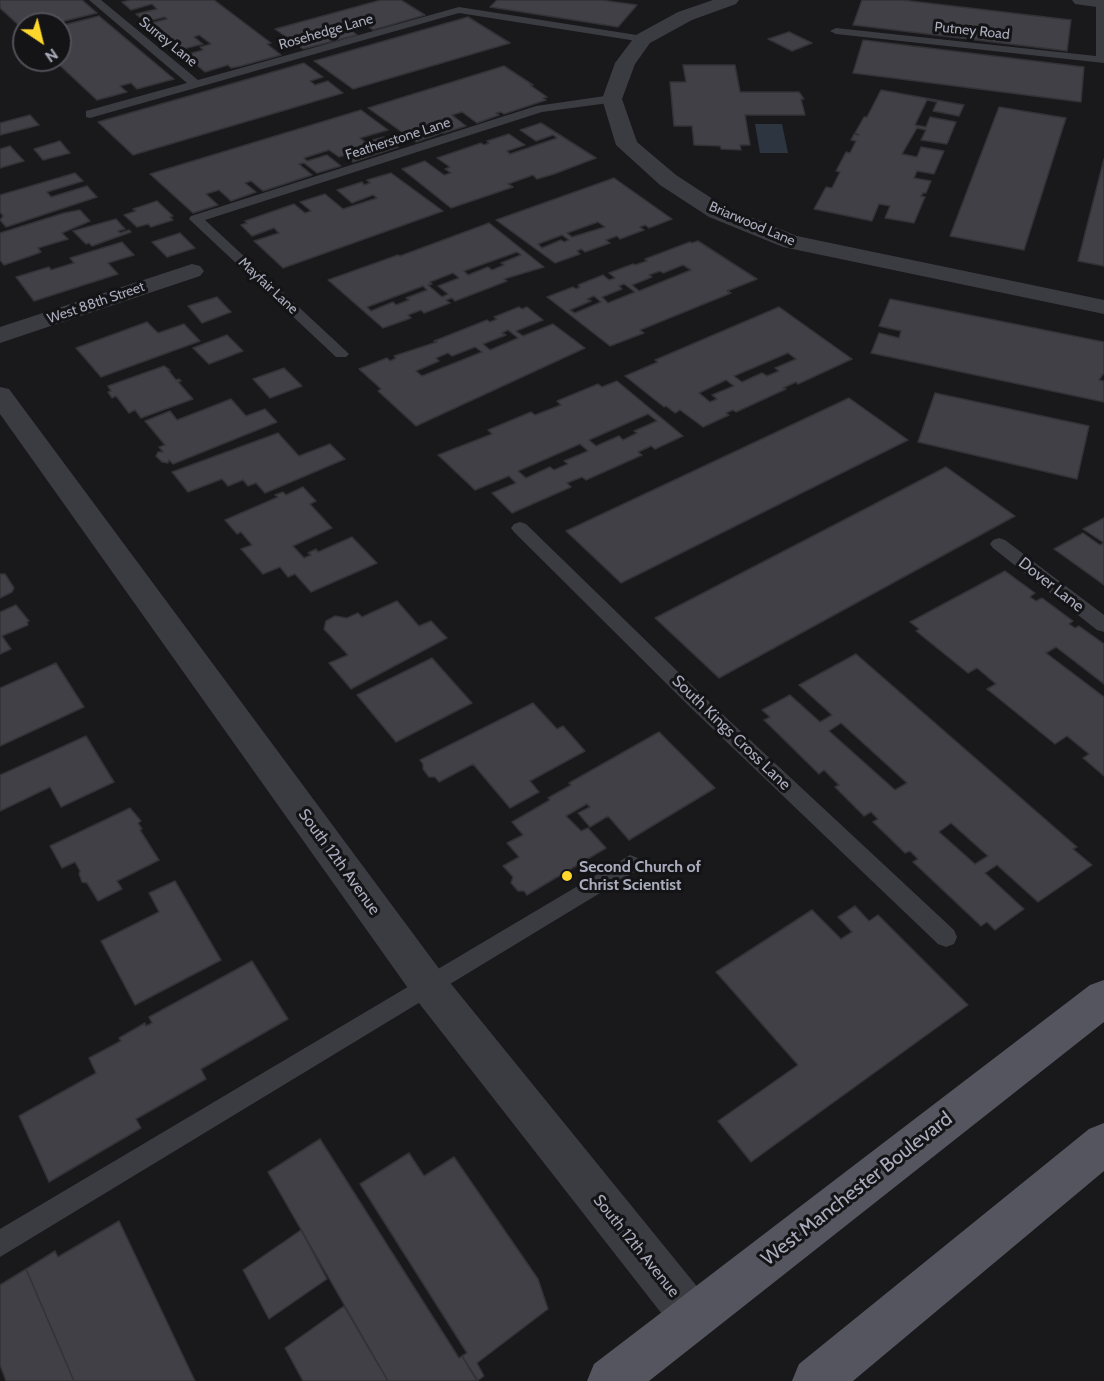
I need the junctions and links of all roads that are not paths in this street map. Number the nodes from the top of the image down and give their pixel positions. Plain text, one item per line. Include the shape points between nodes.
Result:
1 (94, 0) edge
2 (730, 0) edge
3 (1082, 0) edge
4 (1102, 2) edge
5 (836, 31) dead end
6 (643, 39) junction
7 (1103, 60) edge
8 (196, 84) junction
9 (612, 99) junction
10 (90, 114) dead end
11 (196, 219) joint
12 (192, 271) dead end
13 (1104, 307) edge
14 (0, 336) edge
15 (340, 354) dead end
16 (0, 395) edge
17 (520, 528) dead end
18 (999, 544) dead end
19 (1104, 625) edge
20 (630, 864) dead end
21 (946, 937) dead end
22 (429, 986) junction
23 (1104, 998) edge
24 (1104, 1144) edge
25 (0, 1244) edge
26 (692, 1317) junction
27 (611, 1381) edge
28 (817, 1381) edge

1 - 8 lane, Surrey Lane
2 - 6 street via 685,16
3 - 4 street
4 - 7 lane
5 - 7 lane, Putney Road
6 - 8 lane, Rosehedge Lane via 459,10
6 - 9 street via 625,63
8 - 10 lane, Rosehedge Lane
9 - 11 lane, Featherstone Lane via 540,109
9 - 13 street, Briarwood Lane via 627,146 668,180 717,212 791,242
11 - 15 lane, Mayfair Lane
12 - 14 street, West 88th Street
16 - 22 street, South 12th Avenue
17 - 21 lane, South Kings Cross Lane
18 - 19 lane, Dover Lane
20 - 22 lane
22 - 25 lane
22 - 26 street, South 12th Avenue
23 - 26 main road, West Manchester Boulevard
24 - 28 main road
26 - 27 main road, West Manchester Boulevard

